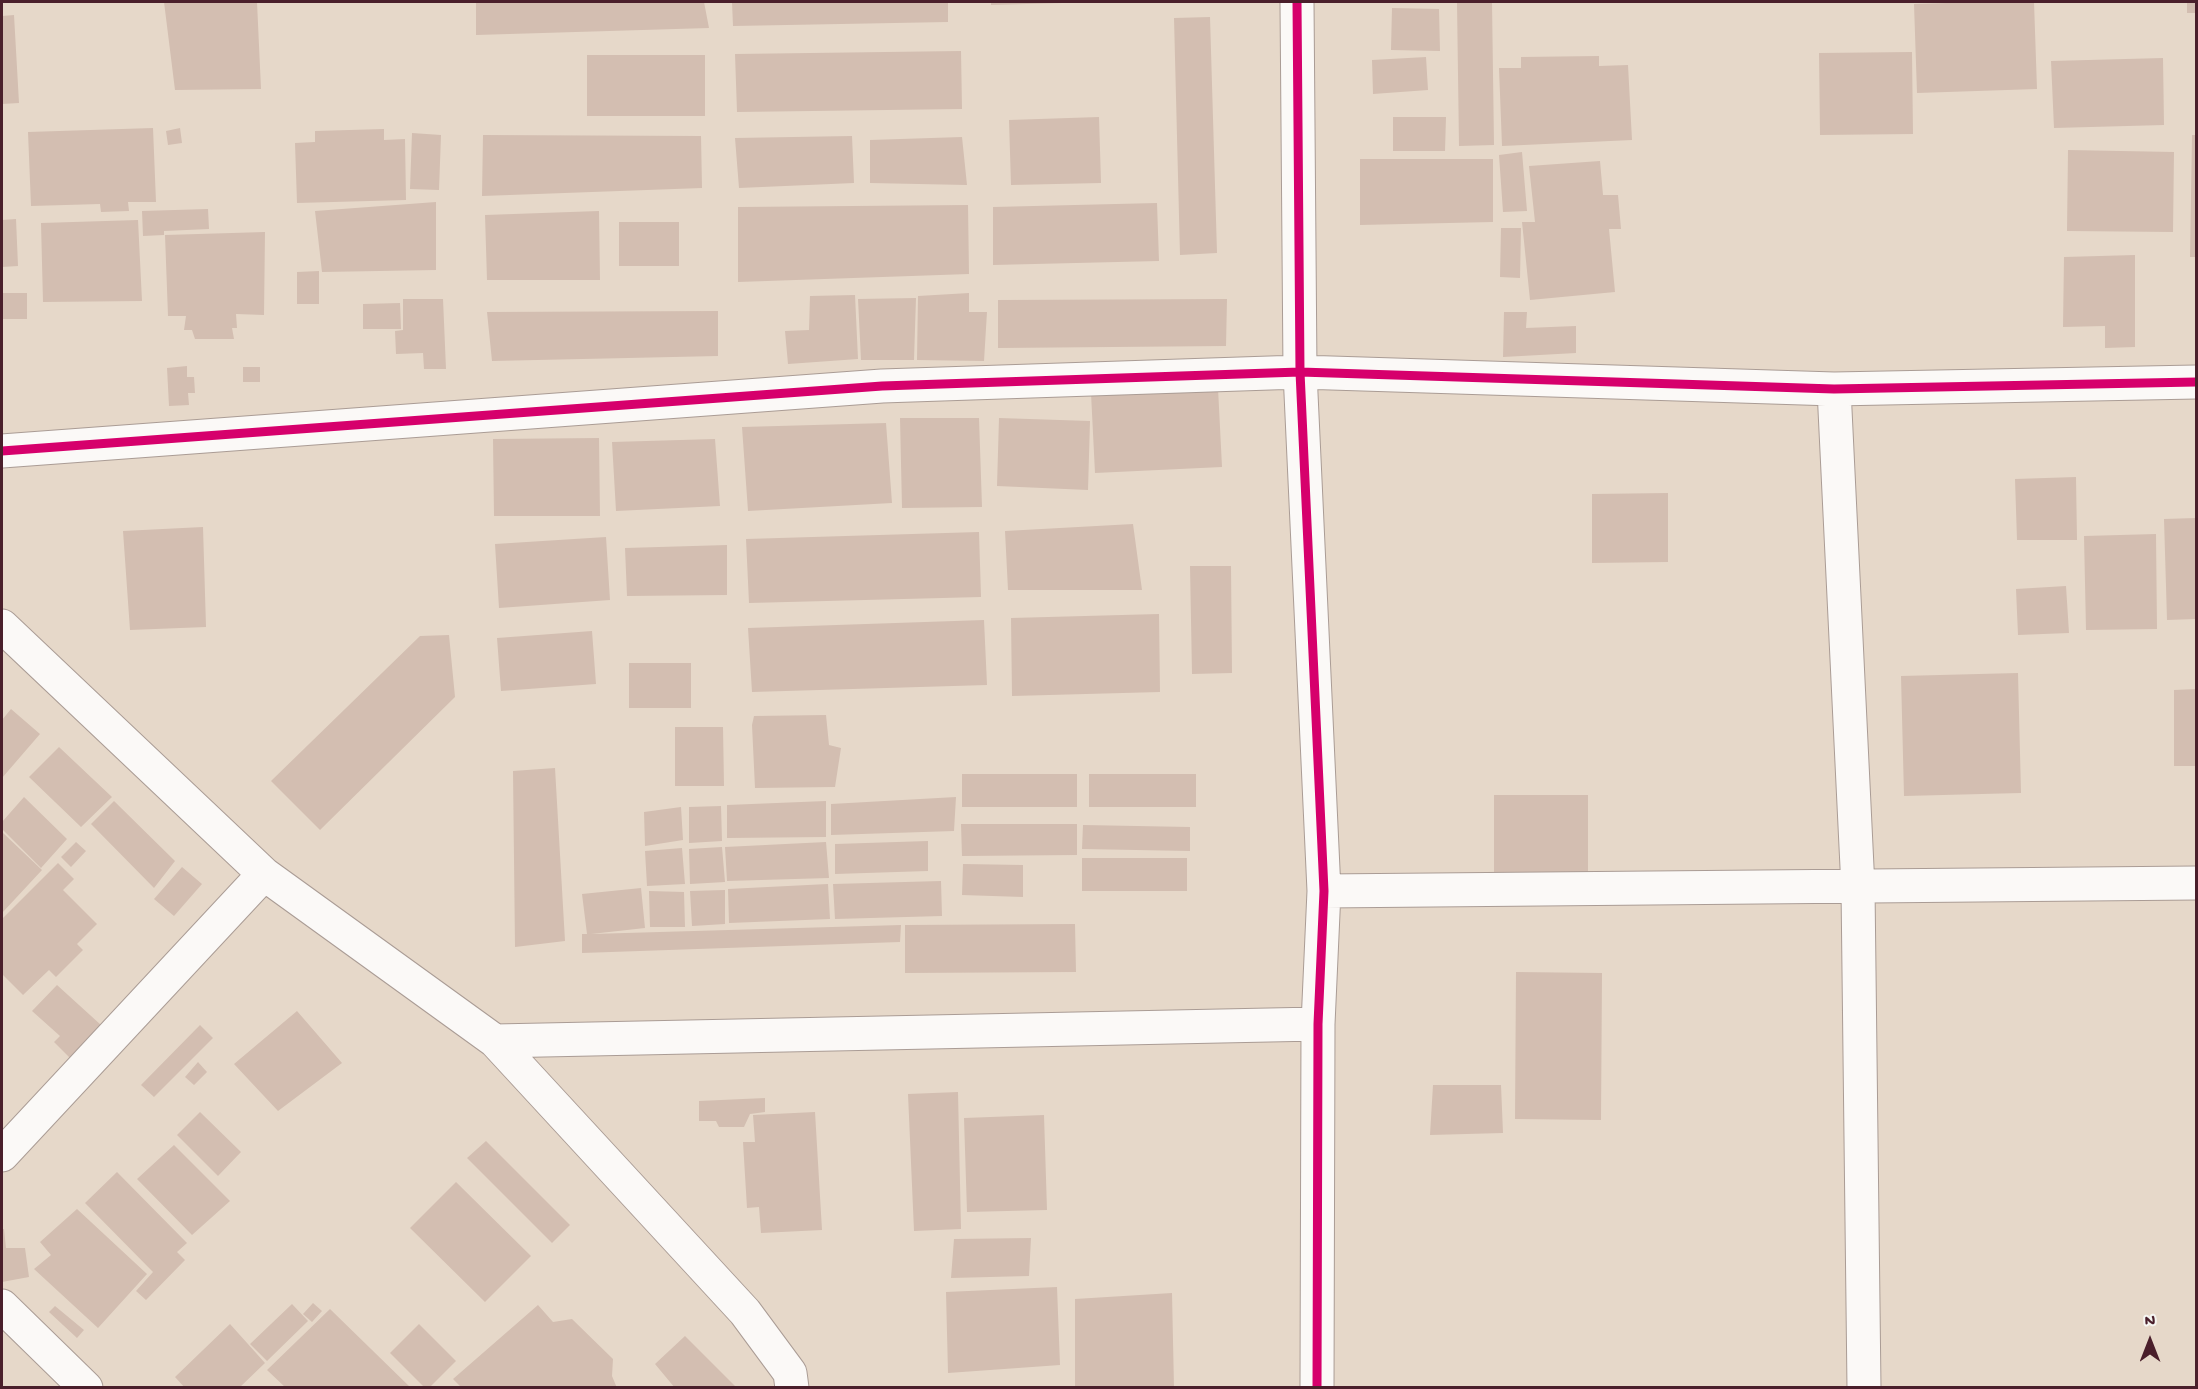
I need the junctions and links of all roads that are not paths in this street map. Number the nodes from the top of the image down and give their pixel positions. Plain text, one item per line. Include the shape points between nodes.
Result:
1 (1297, 2) edge
2 (1300, 372) junction
3 (2196, 382) edge
4 (1834, 389) junction
5 (2, 451) edge
6 (2, 626) edge
7 (264, 874) junction
8 (2196, 883) edge
9 (1858, 888) junction
10 (1324, 891) junction
11 (1318, 1024) junction
12 (495, 1041) junction
13 (2, 1155) edge
14 (2, 1306) edge
15 (86, 1388) edge
16 (792, 1388) edge
17 (1317, 1388) edge
18 (1864, 1388) edge

1 - 2 street
2 - 4 street
2 - 5 street via 882,386
2 - 10 street
3 - 4 street
4 - 9 street
6 - 7 street
7 - 12 street
7 - 13 street
8 - 9 street
9 - 10 street
9 - 18 street
10 - 11 street
11 - 12 street
11 - 17 street
12 - 16 street via 745,1312 790,1373
14 - 15 street

